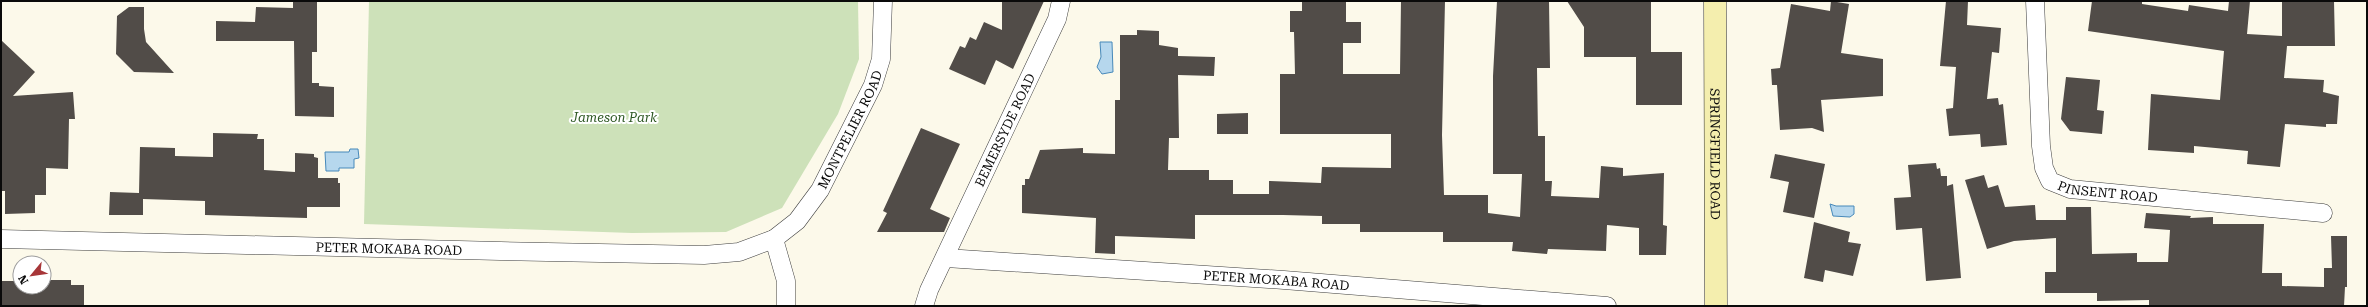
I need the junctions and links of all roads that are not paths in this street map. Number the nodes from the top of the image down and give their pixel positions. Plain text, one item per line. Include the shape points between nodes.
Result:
1 (883, 1) edge
2 (1060, 1) edge
3 (1715, 1) edge
4 (2035, 1) edge
5 (2323, 213) dead end
6 (1, 239) edge
7 (774, 240) junction
8 (946, 258) junction
9 (786, 306) edge
10 (924, 306) edge
11 (1607, 306) edge
12 (1716, 306) edge

1 - 7 street, MONTPELIER ROAD via 881,59 873,85 820,190 797,221
2 - 8 street, BEMERSYDE ROAD via 1057,18
3 - 12 street, SPRINGFIELD ROAD
4 - 5 street, PINSENT ROAD via 2041,146 2044,168 2050,181 2070,189
6 - 7 street, PETER MOKABA ROAD via 704,255 739,252
7 - 9 street via 786,281
8 - 10 street, BEMERSYDE ROAD
8 - 11 street, PETER MOKABA ROAD

